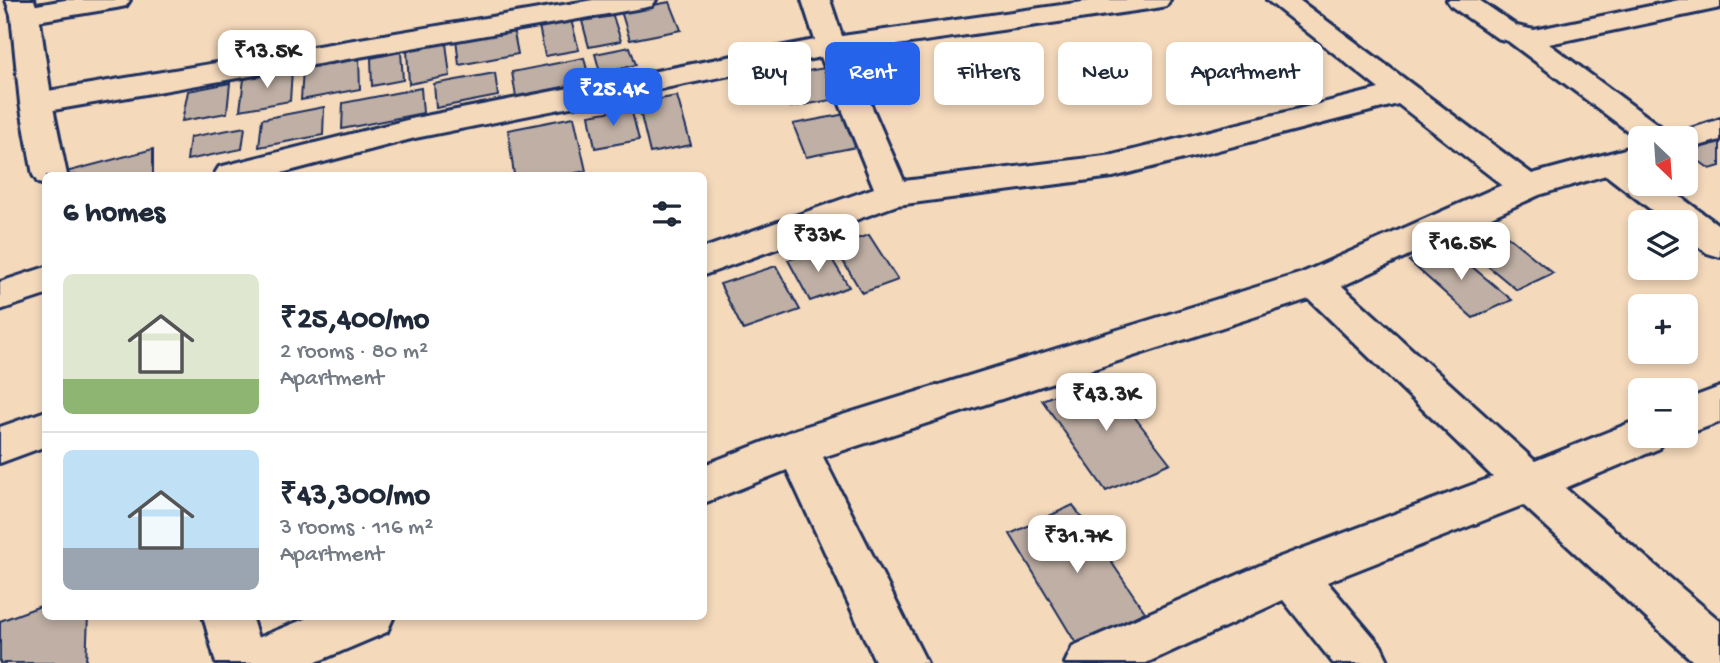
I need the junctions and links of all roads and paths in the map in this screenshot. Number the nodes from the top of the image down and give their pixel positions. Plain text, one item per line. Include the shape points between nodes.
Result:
1 (116, 0) edge
2 (642, 0) edge
3 (816, 0) edge
4 (1156, 0) edge
5 (1281, 0) edge
6 (1461, 0) edge
7 (1719, 0) edge
8 (22, 8) edge
9 (1520, 37) junction
10 (830, 42) edge
11 (859, 42) edge
12 (825, 47) edge
13 (1403, 93) junction
14 (37, 103) junction
15 (856, 105) edge
16 (1642, 126) edge
17 (1720, 129) edge
18 (1698, 136) edge
19 (1625, 158) edge
20 (49, 172) edge
21 (243, 172) edge
22 (1527, 187) junction
23 (893, 194) junction
24 (1720, 244) edge
25 (707, 261) edge
26 (42, 282) edge
27 (1315, 283) junction
28 (0, 296) edge
29 (1720, 404) edge
30 (1698, 413) edge
31 (42, 430) edge
32 (1628, 442) edge
33 (0, 446) edge
34 (797, 447) junction
35 (707, 483) edge
36 (1529, 483) junction
37 (1291, 574) junction
38 (227, 620) edge
39 (360, 620) edge
40 (1720, 653) edge
41 (241, 663) edge
42 (255, 663) edge
43 (901, 663) edge
44 (1090, 663) edge
45 (1364, 663) edge

1 - 8 street
2 - 14 street
3 - 10 street
4 - 11 street
5 - 13 street
6 - 9 street
7 - 9 street via 1534,40
8 - 14 street
9 - 16 street
12 - 21 street via 415,128
13 - 22 street
13 - 23 street via 1113,166
14 - 20 street
15 - 23 street
17 - 18 street
19 - 22 street
19 - 24 street
22 - 27 street
23 - 25 street
26 - 28 street
27 - 34 street
27 - 36 street
29 - 30 street
31 - 33 street
32 - 36 street
34 - 35 street
34 - 43 street
36 - 37 street
36 - 40 street
37 - 44 street
37 - 45 street
38 - 41 street
39 - 42 street

